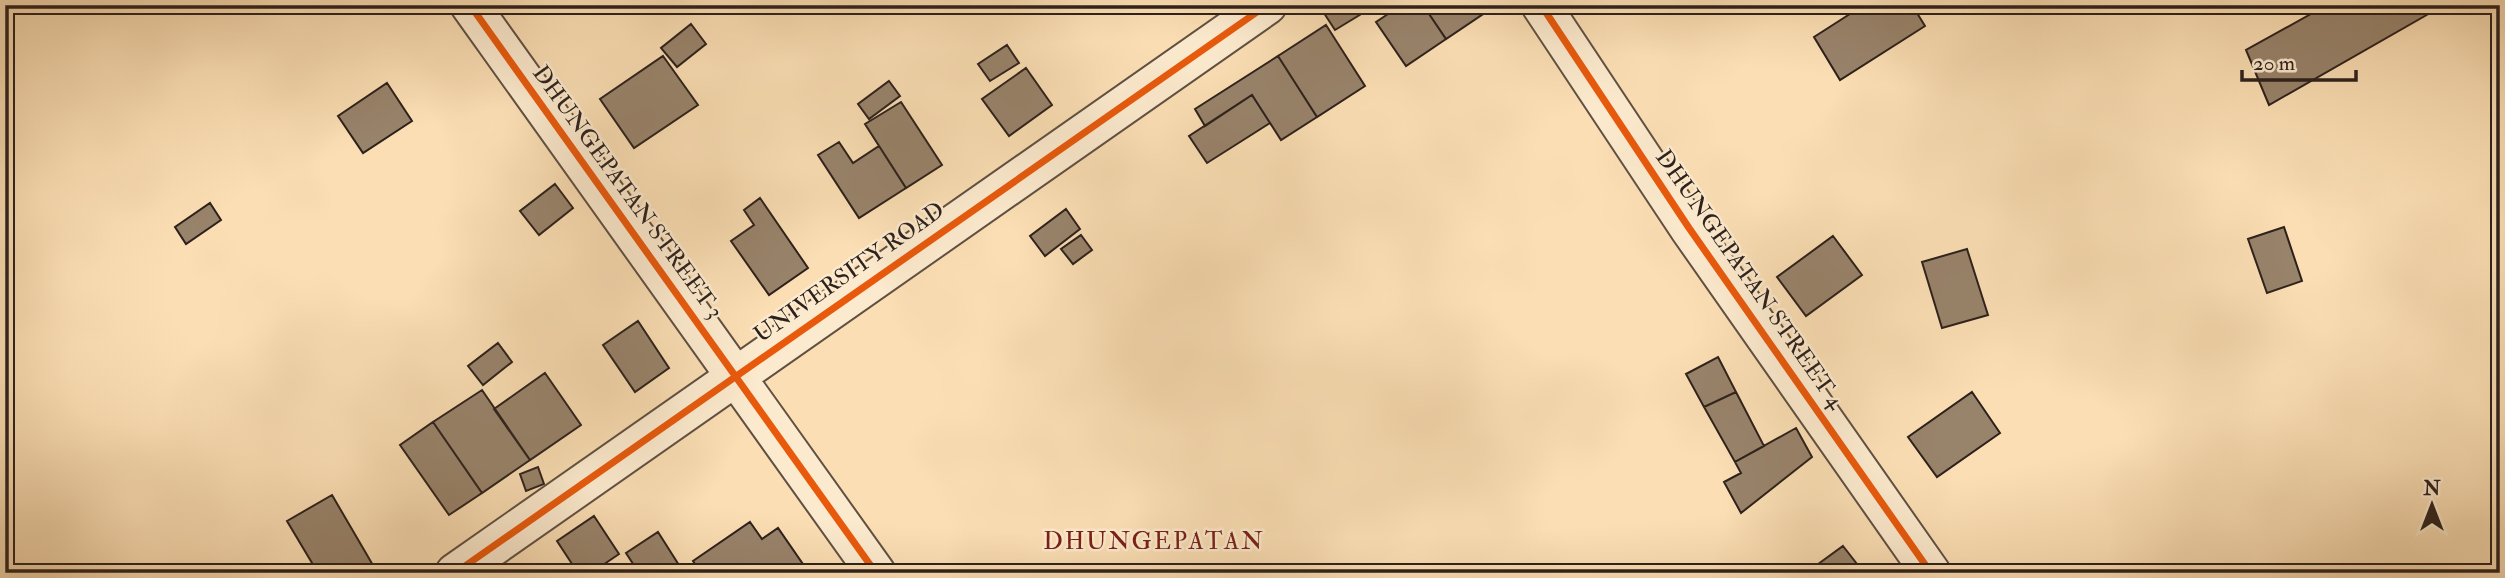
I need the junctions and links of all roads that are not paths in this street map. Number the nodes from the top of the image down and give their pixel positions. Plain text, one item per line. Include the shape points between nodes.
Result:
1 (470, 5) edge
2 (1267, 5) edge
3 (1541, 5) edge
4 (736, 374) junction
5 (454, 573) edge
6 (876, 573) edge
7 (1931, 573) edge

1 - 4 street, DHUNGEPATAN STREET 3
2 - 4 street, UNIVERSITY ROAD
3 - 7 street, DHUNGEPATAN STREET 4 via 1689,228
4 - 5 street, UNIVERSITY ROAD
4 - 6 street, DHUNGEPATAN STREET 3

